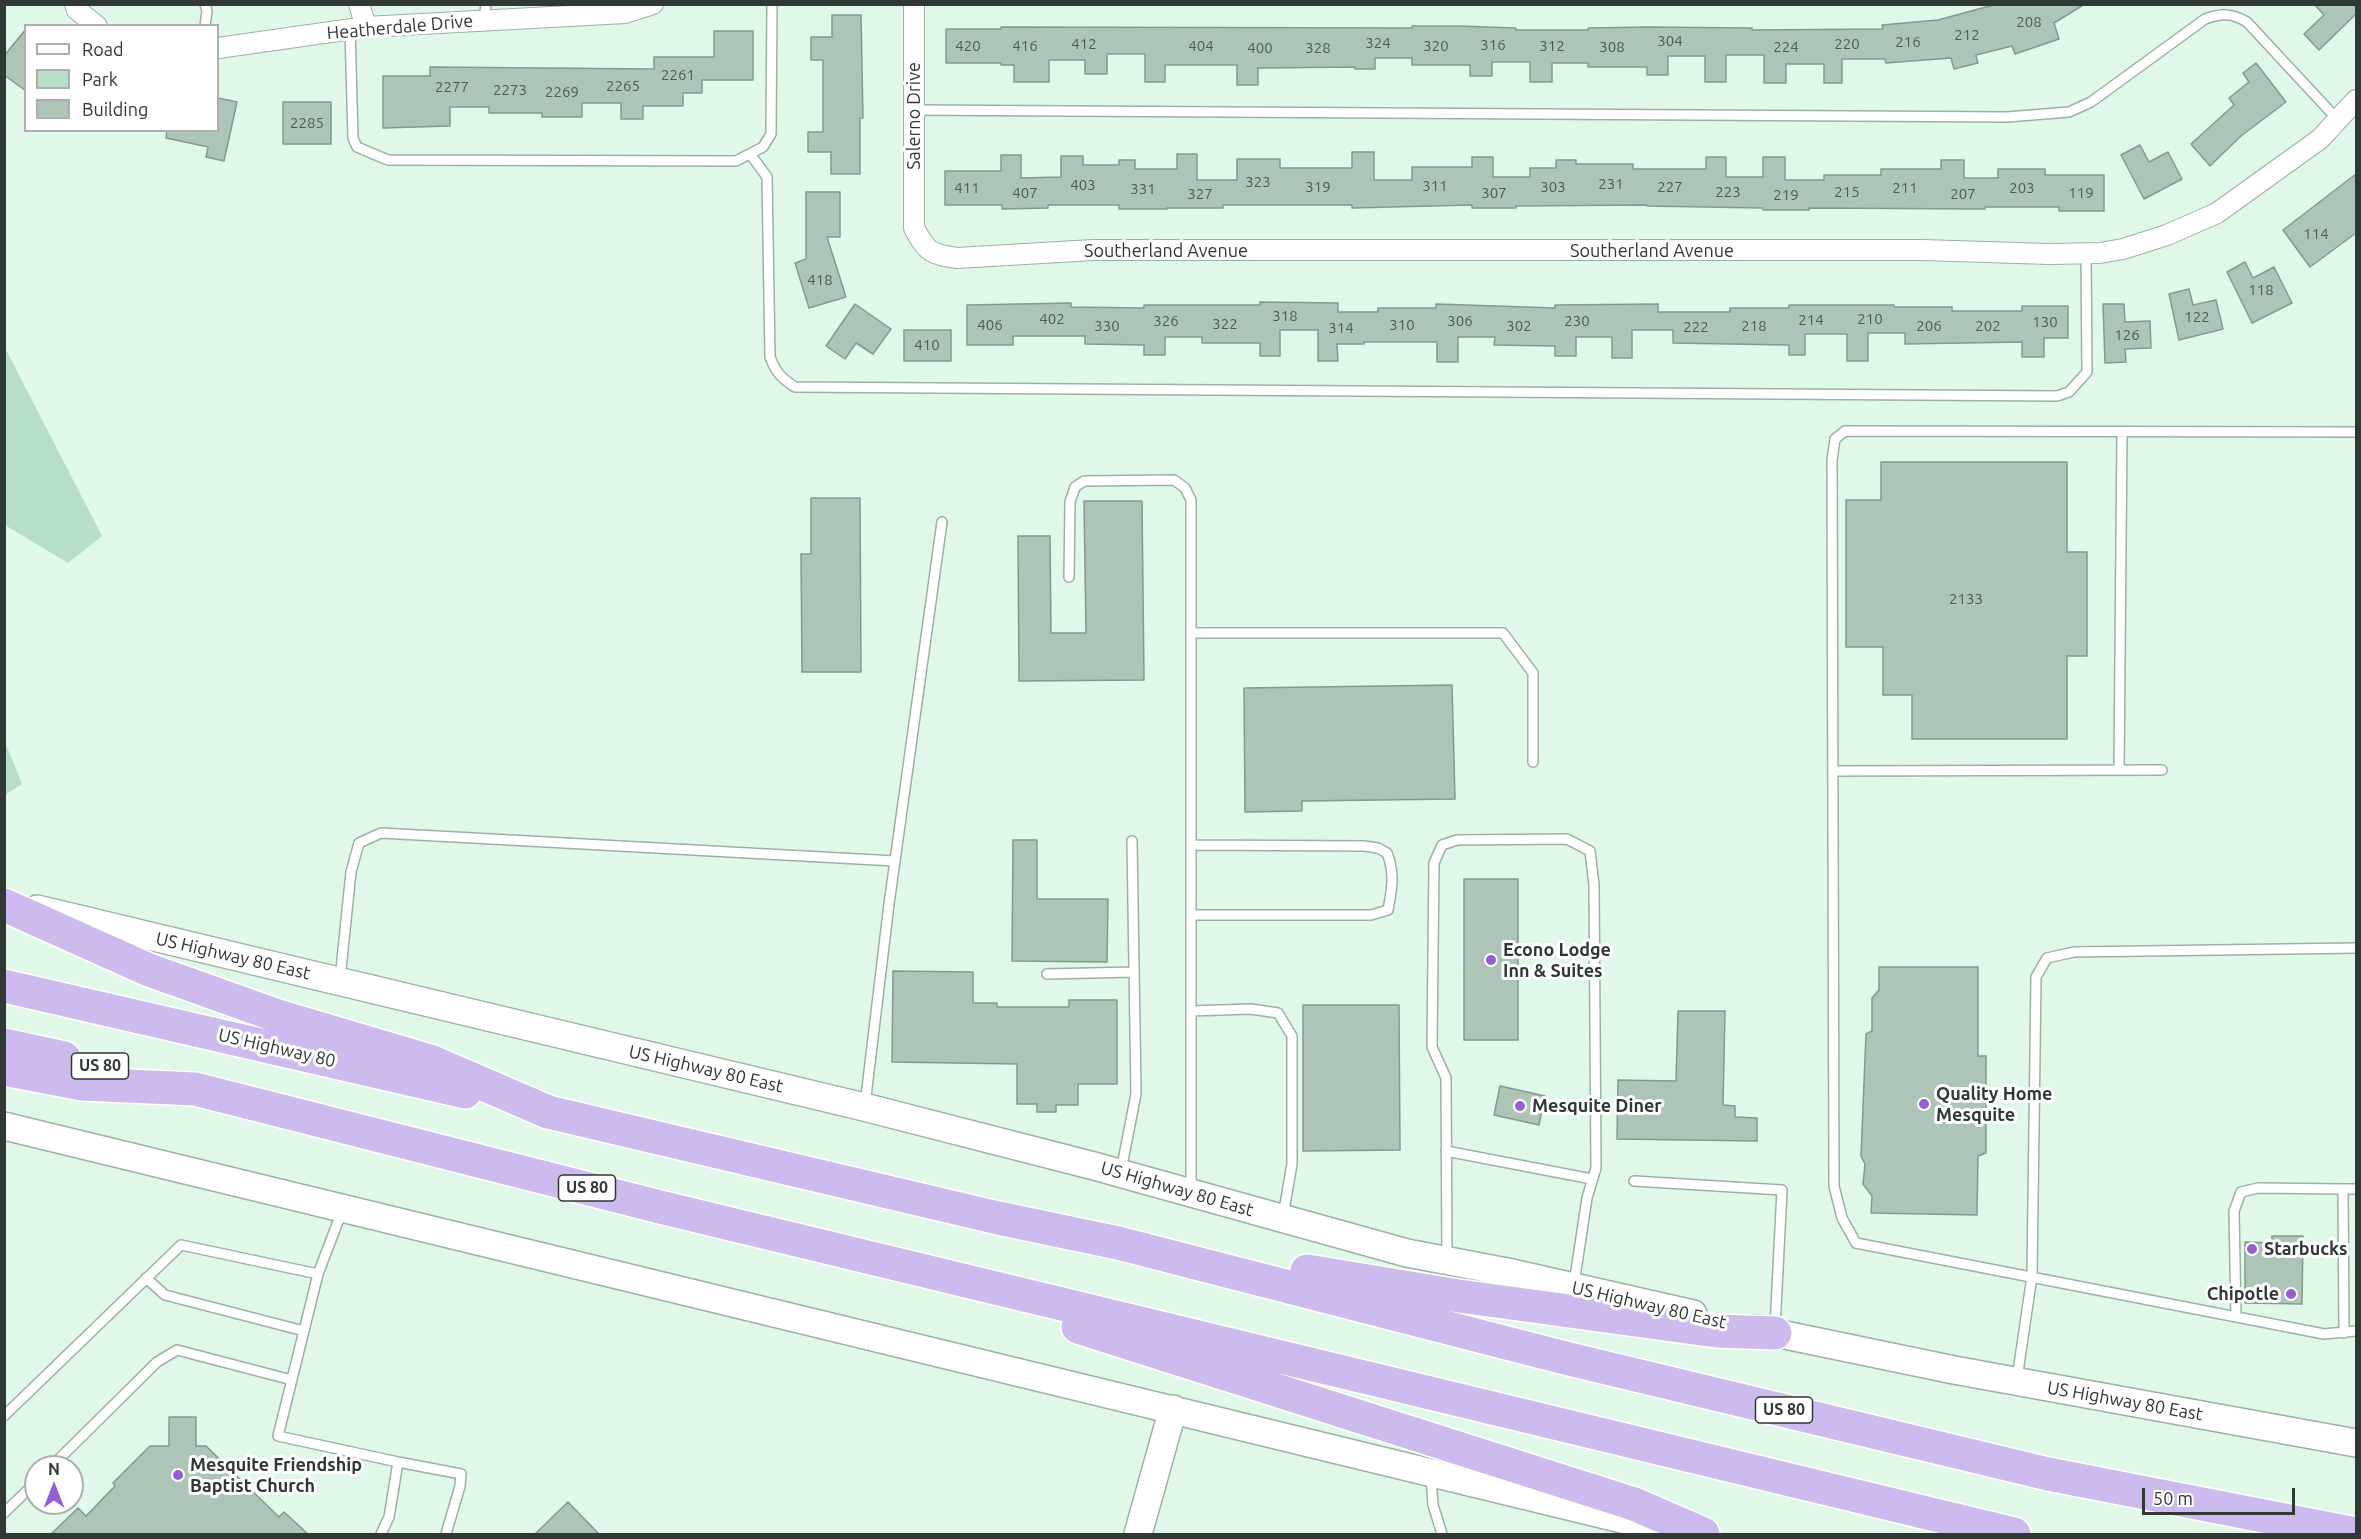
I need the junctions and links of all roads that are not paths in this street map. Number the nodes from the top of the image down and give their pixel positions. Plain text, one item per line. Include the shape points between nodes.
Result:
1 (75, 4) edge
2 (206, 4) edge
3 (359, 4) edge
4 (653, 4) edge
5 (772, 4) edge
6 (914, 4) edge
7 (625, 9) edge
8 (485, 13) edge
9 (94, 24) edge
10 (205, 24) edge
11 (358, 28) junction
12 (219, 48) edge
13 (2356, 100) edge
14 (914, 111) junction
15 (2338, 120) junction
16 (751, 155) junction
17 (914, 228) joint
18 (2086, 253) junction
19 (2122, 432) junction
20 (2356, 432) edge
21 (942, 522) dead end
22 (1070, 577) dead end
23 (1191, 633) junction
24 (1533, 762) dead end
25 (2119, 770) junction
26 (2162, 770) dead end
27 (1833, 771) junction
28 (1132, 841) dead end
29 (1191, 845) junction
30 (896, 861) junction
31 (4, 903) edge
32 (1191, 915) junction
33 (2356, 948) edge
34 (1134, 972) junction
35 (1047, 974) dead end
36 (340, 982) junction
37 (4, 986) edge
38 (1191, 1011) junction
39 (4, 1045) edge
40 (4, 1069) edge
41 (195, 1089) junction
42 (864, 1107) junction
43 (548, 1112) junction
44 (4, 1126) edge
45 (1446, 1151) junction
46 (1121, 1173) junction
47 (1592, 1179) junction
48 (1634, 1181) dead end
49 (2343, 1189) junction
50 (2356, 1189) edge
51 (1191, 1193) junction
52 (343, 1208) junction
53 (1283, 1219) junction
54 (1447, 1261) junction
55 (1216, 1268) junction
56 (318, 1274) junction
57 (2032, 1276) junction
58 (146, 1278) junction
59 (981, 1283) junction
60 (1573, 1288) junction
61 (2236, 1317) junction
62 (304, 1331) junction
63 (2356, 1331) edge
64 (1775, 1333) junction
65 (2344, 1333) junction
66 (292, 1380) junction
67 (2017, 1381) junction
68 (1173, 1409) junction
69 (4, 1416) edge
70 (2356, 1443) edge
71 (63, 1455) edge
72 (398, 1462) junction
73 (1431, 1472) junction
74 (24, 1494) edge
75 (4, 1513) edge
76 (381, 1534) edge
77 (446, 1534) edge
78 (1138, 1534) edge
79 (1442, 1534) edge
80 (1685, 1534) edge
81 (1703, 1534) edge
82 (2014, 1534) edge
83 (2356, 1534) edge

1 - 9 street
2 - 10 lane
3 - 11 street
4 - 7 street, Heatherdale Drive
5 - 16 lane via 771,134 763,147
6 - 14 street, Salerno Drive
7 - 8 street, Heatherdale Drive
8 - 11 street, Heatherdale Drive
11 - 12 street, Heatherdale Drive
11 - 16 lane via 353,138 357,147 388,160 736,161
13 - 15 street, Southerland Avenue
14 - 15 lane via 2043,115 2091,102 2205,19 2221,14 2235,15 2247,22
14 - 17 street, Salerno Drive
15 - 18 street, Southerland Avenue via 2320,139 2217,213 2123,249
16 - 18 lane via 767,177 770,357 783,380 795,387 2056,396 2068,392 2087,372
17 - 18 street, Southerland Avenue via 926,250 957,258 1093,250
19 - 20 lane
19 - 25 lane
19 - 27 lane via 1845,431 1835,439
21 - 30 lane
22 - 23 lane via 1070,502 1075,487 1084,481 1174,480 1185,488 1191,500
23 - 24 lane via 1503,633 1533,674
23 - 29 lane
25 - 26 lane
25 - 27 lane
27 - 57 lane via 1834,1186 1842,1218 1856,1243
28 - 34 lane
29 - 32 lane
29 - 32 lane via 1364,846 1387,853 1393,868 1388,910 1371,915
30 - 36 lane via 381,833 359,843 351,872
30 - 42 lane
31 - 36 main road, US Highway 80 East
31 - 43 highway via 149,970 278,1016 430,1060
32 - 38 lane
33 - 57 lane via 2074,952 2047,958 2036,977
34 - 35 lane
34 - 46 lane via 1136,1094
36 - 42 main road, US Highway 80 East
37 - 43 highway, US Highway 80 / US 80
38 - 51 lane
38 - 53 lane via 1251,1009 1278,1013 1292,1035 1292,1164
39 - 41 highway, US 80
40 - 41 highway via 82,1084
41 - 59 highway, US 80 via 660,1207
42 - 46 main road, US Highway 80 East
43 - 55 highway, US 80
44 - 52 main road
45 - 47 lane
45 - 47 lane via 1446,1078 1432,1047 1434,863 1442,845 1457,840 1567,839 1590,851 1594,885 1596,1168
45 - 54 lane
46 - 51 main road, US Highway 80 East
47 - 60 lane
48 - 64 lane via 1782,1190
49 - 50 lane
49 - 61 lane via 2258,1188 2241,1192 2234,1211
49 - 65 lane
51 - 53 main road, US Highway 80 East
52 - 56 lane
52 - 68 main road
53 - 54 main road, US Highway 80 East
54 - 60 main road, US Highway 80 East
55 - 64 highway via 1313,1271 1459,1296 1716,1331
55 - 83 highway, US 80 via 1565,1358 2048,1474
56 - 58 lane via 181,1245
56 - 62 lane
57 - 61 lane
57 - 67 lane
58 - 62 lane via 165,1295
58 - 69 lane
59 - 81 highway via 1056,1320 1634,1504
59 - 82 highway, US 80
60 - 64 main road, US Highway 80 East
61 - 65 lane via 2324,1334
62 - 66 lane
63 - 65 lane
64 - 67 main road, US Highway 80 East
66 - 71 lane via 177,1350 157,1362
66 - 72 lane via 278,1436
67 - 70 main road, US Highway 80 East
68 - 73 main road
68 - 78 main road
72 - 76 lane via 389,1517
72 - 77 lane via 461,1474
73 - 79 lane via 1433,1505
73 - 80 main road
74 - 75 lane

